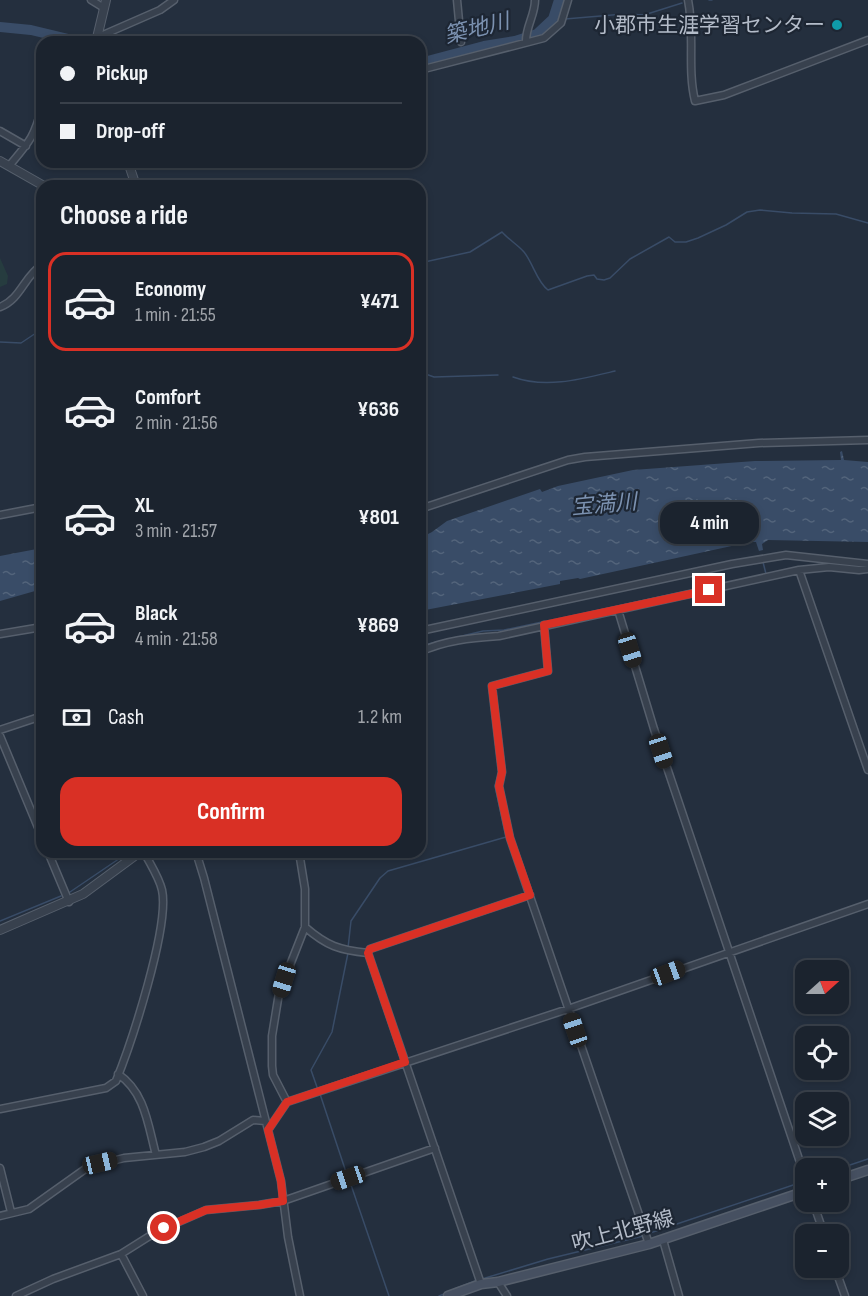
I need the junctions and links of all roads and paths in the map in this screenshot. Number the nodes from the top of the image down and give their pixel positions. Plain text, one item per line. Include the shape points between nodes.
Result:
1 (91, 0) edge
2 (174, 0) edge
3 (457, 0) edge
4 (535, 0) edge
5 (568, 0) edge
6 (688, 0) edge
7 (105, 4) edge
8 (97, 36) edge
9 (105, 36) edge
10 (868, 40) edge
11 (526, 41) dead end
12 (461, 42) dead end
13 (426, 68) edge
14 (0, 130) edge
15 (36, 131) edge
16 (26, 146) junction
17 (0, 161) edge
18 (9, 166) junction
19 (36, 181) edge
20 (36, 270) edge
21 (0, 307) edge
22 (868, 440) edge
23 (426, 507) edge
24 (36, 508) edge
25 (0, 515) edge
26 (868, 564) edge
27 (868, 569) edge
28 (799, 570) junction
29 (618, 610) junction
30 (544, 625) junction
31 (36, 628) edge
32 (426, 630) edge
33 (0, 634) edge
34 (426, 649) edge
35 (36, 718) edge
36 (0, 730) edge
37 (0, 736) edge
38 (868, 770) edge
39 (36, 823) edge
40 (51, 858) edge
41 (134, 858) edge
42 (145, 858) edge
43 (197, 858) edge
44 (300, 858) edge
45 (530, 895) junction
46 (69, 902) junction
47 (868, 904) edge
48 (305, 927) junction
49 (0, 930) edge
50 (728, 952) junction
51 (368, 953) junction
52 (568, 1009) junction
53 (405, 1062) junction
54 (118, 1074) junction
55 (287, 1102) junction
56 (0, 1109) edge
57 (265, 1121) junction
58 (268, 1130) junction
59 (435, 1149) junction
60 (156, 1155) junction
61 (798, 1158) edge
62 (0, 1167) edge
63 (868, 1170) edge
64 (849, 1176) edge
65 (795, 1195) edge
66 (283, 1201) junction
67 (11, 1212) junction
68 (0, 1216) edge
69 (663, 1240) junction
70 (649, 1244) junction
71 (121, 1254) junction
72 (839, 1278) edge
73 (498, 1282) junction
74 (481, 1284) junction
75 (16, 1296) edge
76 (143, 1296) edge
77 (300, 1296) edge
78 (448, 1296) edge
79 (507, 1296) edge
80 (679, 1296) edge
81 (845, 1296) edge

1 - 7 street
2 - 9 street
3 - 12 street
4 - 11 street
5 - 13 street via 561,23 544,38
6 - 10 street via 695,101 724,95
7 - 8 street
14 - 16 street
15 - 16 street
16 - 18 street
17 - 18 street
18 - 19 street
20 - 21 street via 12,301
22 - 23 street via 759,443 577,458
24 - 25 street
26 - 32 street via 775,556
27 - 28 street
28 - 29 street
28 - 38 street
29 - 30 street
29 - 50 street
30 - 34 street
30 - 45 street via 548,671 492,686 502,772 499,786 510,838
31 - 33 street
35 - 36 street
37 - 39 street
40 - 46 street
41 - 46 street
42 - 54 street via 162,890 162,926
43 - 57 street
44 - 48 street
45 - 51 street via 370,949
45 - 52 street
46 - 49 street
47 - 50 street
48 - 51 street via 335,948
48 - 55 street via 279,993 272,1036 273,1075
50 - 52 street
50 - 61 street
51 - 53 street
52 - 53 street
52 - 70 street
53 - 55 street
53 - 59 street
54 - 56 street via 116,1081 106,1088
54 - 60 street via 130,1082 139,1096
55 - 58 street
57 - 58 street
57 - 60 street via 253,1119 204,1147
58 - 66 street
59 - 66 street
59 - 74 street
60 - 67 street via 88,1167 29,1209
62 - 67 street
63 - 64 main road
65 - 69 main road, 吹上北野線
66 - 71 street via 206,1210 156,1232
66 - 77 street
67 - 68 street
69 - 70 main road, 吹上北野線
69 - 80 street
70 - 73 main road, 吹上北野線
71 - 75 street
71 - 76 street
72 - 81 street
73 - 74 main road, 吹上北野線
73 - 79 street
74 - 78 main road, 吹上北野線

